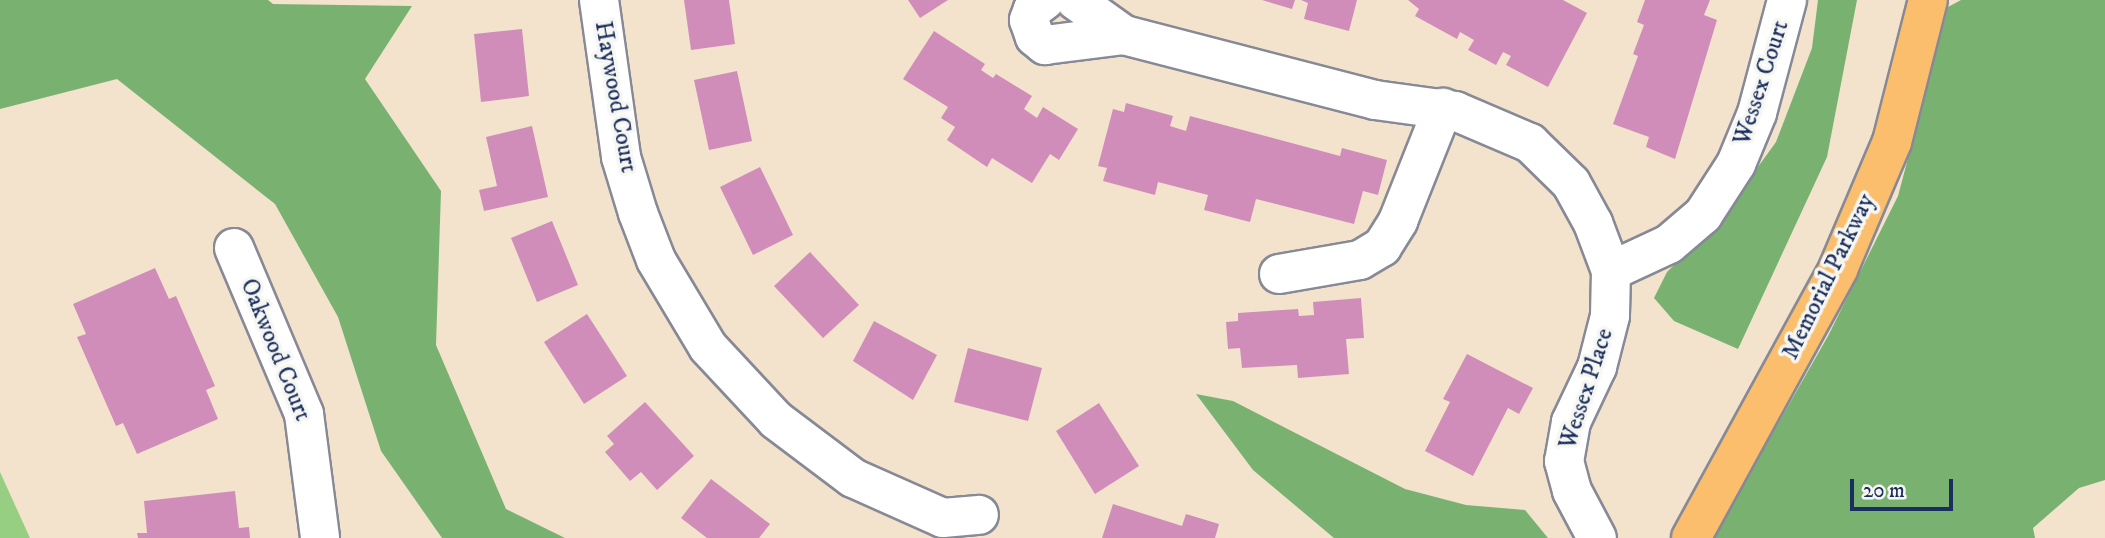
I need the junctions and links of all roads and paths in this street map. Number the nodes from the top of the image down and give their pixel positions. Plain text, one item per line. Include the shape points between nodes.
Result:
1 (599, 0) edge
2 (1045, 0) edge
3 (1075, 0) edge
4 (1787, 0) edge
5 (1928, 0) edge
6 (1124, 35) junction
7 (1443, 108) junction
8 (234, 248) dead end
9 (1611, 271) junction
10 (1279, 274) dead end
11 (979, 515) dead end
12 (320, 538) edge
13 (1597, 538) edge
14 (1691, 538) edge

1 - 11 street, Haywood Court via 621,156 638,213 661,270 709,347 771,415 853,478 943,518
2 - 6 street via 1033,9 1029,20 1035,37 1045,45
3 - 6 street
4 - 9 street, Wessex Court via 1757,113 1735,164 1709,205 1669,244
5 - 14 main road, Memorial Parkway via 1892,142 1838,269
6 - 7 street, Wessex Place via 1375,100
7 - 9 street, Wessex Place via 1530,143 1571,183
7 - 10 street via 1398,221 1382,247 1360,260
8 - 12 street, Oakwood Court via 304,414
9 - 13 street, Wessex Place via 1607,329 1597,368 1571,422 1564,461

